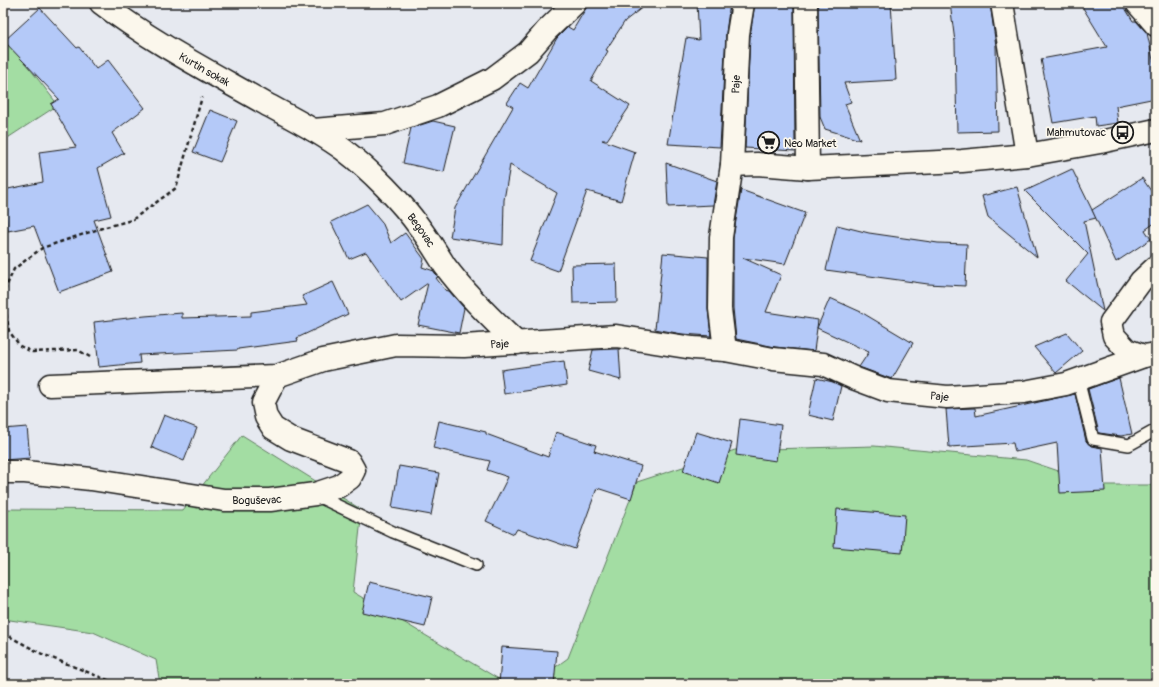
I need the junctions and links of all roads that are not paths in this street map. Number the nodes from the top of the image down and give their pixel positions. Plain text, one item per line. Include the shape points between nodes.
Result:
1 (101, 3) edge
2 (575, 3) edge
3 (743, 3) edge
4 (806, 3) edge
5 (1002, 3) edge
6 (1137, 3) edge
7 (1156, 25) edge
8 (313, 130) junction
9 (1156, 130) edge
10 (1027, 155) junction
11 (732, 165) junction
12 (808, 168) junction
13 (1156, 267) edge
14 (517, 343) junction
15 (725, 350) junction
16 (1150, 356) edge
17 (277, 376) junction
18 (1078, 379) junction
19 (50, 385) dead end
20 (1156, 430) edge
21 (3, 472) edge
22 (314, 494) junction
23 (476, 565) dead end

1 - 8 street, Kurtin sokak via 127,23 179,55
2 - 8 street via 528,52 492,80 438,106 385,124
3 - 11 street, Paje via 738,34
4 - 12 street
5 - 10 street
6 - 7 street
8 - 14 street, Begovac via 344,150 377,179 420,227 446,266 485,313
9 - 10 street
10 - 12 street via 962,161
11 - 12 street
11 - 15 street, Paje via 721,237 720,309
13 - 16 street via 1141,281 1111,322 1114,336 1127,350
14 - 15 street, Paje via 616,336 693,348
14 - 17 street, Paje via 464,346 396,345 323,360
15 - 18 street, Paje via 773,359 823,364 888,391 947,397 1024,392 1066,384
16 - 18 street, Paje
17 - 19 street, Paje
17 - 22 street, Boguševac via 263,403 266,417 274,428 291,439 349,461 354,470 350,478 339,486
18 - 20 lane via 1093,439 1129,445
21 - 22 street, Boguševac via 91,479 224,500 270,500
22 - 23 lane via 393,532

